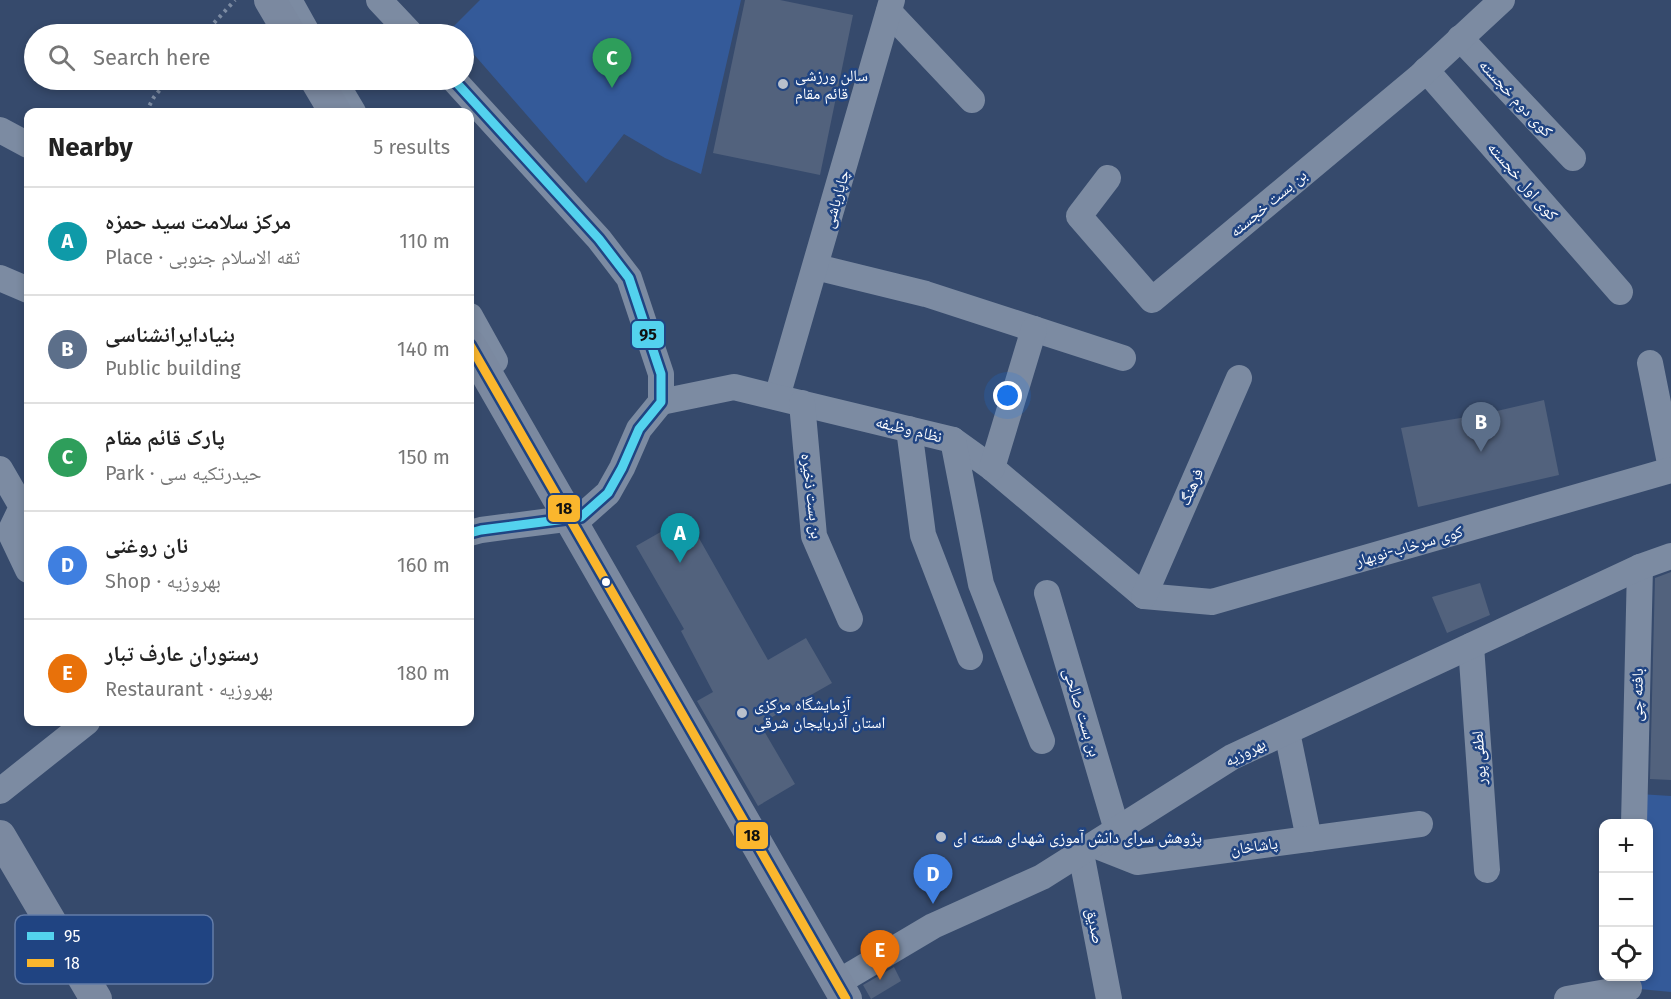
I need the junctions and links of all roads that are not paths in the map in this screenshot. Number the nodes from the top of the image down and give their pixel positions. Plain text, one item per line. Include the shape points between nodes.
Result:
1 (270, 0) edge
2 (289, 0) edge
3 (379, 0) edge
4 (1502, 0) edge
5 (891, 6) edge
6 (284, 24) edge
7 (302, 24) edge
8 (402, 24) edge
9 (1460, 38) junction
10 (1426, 70) junction
11 (322, 90) edge
12 (340, 90) edge
13 (463, 90) edge
14 (972, 100) dead end
15 (333, 108) edge
16 (351, 108) edge
17 (0, 130) edge
18 (24, 143) edge
19 (1573, 158) dead end
20 (1108, 178) dead end
21 (816, 267) junction
22 (0, 278) edge
23 (24, 288) edge
24 (1620, 292) dead end
25 (474, 324) edge
26 (1034, 330) junction
27 (474, 355) edge
28 (1123, 358) dead end
29 (1650, 363) dead end
30 (1239, 378) dead end
31 (777, 398) junction
32 (661, 402) junction
33 (802, 403) junction
34 (909, 429) junction
35 (953, 440) junction
36 (993, 468) junction
37 (1671, 469) edge
38 (9, 478) edge
39 (576, 519) junction
40 (474, 532) edge
41 (1671, 556) edge
42 (24, 562) edge
43 (1640, 567) junction
44 (1047, 593) dead end
45 (1144, 596) junction
46 (850, 619) dead end
47 (1471, 646) junction
48 (970, 657) dead end
49 (82, 726) edge
50 (1287, 732) junction
51 (1041, 741) dead end
52 (0, 791) edge
53 (1634, 819) edge
54 (1420, 824) dead end
55 (1117, 830) junction
56 (0, 836) edge
57 (1310, 839) junction
58 (1088, 849) junction
59 (1487, 870) dead end
60 (47, 915) edge
61 (87, 984) edge
62 (1635, 988) edge
63 (847, 990) edge
64 (96, 999) edge
65 (1109, 999) edge
66 (1567, 999) edge

1 - 6 main road
2 - 7 street
3 - 8 street
4 - 9 street, بن بست خجسته
5 - 14 street
5 - 21 street, چاپارباشی
9 - 10 street, بن بست خجسته
9 - 19 street, کوی دوم خجسته
10 - 20 street, بن بست خجسته via 1152,300 1079,216
10 - 24 street, کوی اول خجسته
11 - 15 main road
12 - 16 street
13 - 32 street via 599,239 628,278 661,374
17 - 18 street
21 - 26 street via 926,294
21 - 31 street, چاپارباشی
22 - 23 street
25 - 39 street
26 - 28 street
26 - 36 street
27 - 39 main road
29 - 37 street
30 - 45 street, فرهنگ
31 - 32 street, نظام وظیفه via 735,387
31 - 33 street, نظام وظیفه
32 - 39 street via 639,429 608,493
33 - 34 street, نظام وظیفه
33 - 46 street, بن بست ذخیره via 814,536
34 - 35 street, نظام وظیفه
34 - 48 street via 923,535
35 - 36 street, نظام وظیفه
35 - 51 street via 981,584
36 - 45 street, نظام وظیفه
37 - 45 street, کوی سرخاب-نوبهار via 1212,602
38 - 42 street via 22,507 10,532
39 - 40 street
39 - 63 main road
41 - 43 street, بهروزیه
43 - 47 street, بهروزیه
43 - 53 street, بافته چی
44 - 55 street, بن بست صالحی
47 - 50 street, بهروزیه
47 - 59 street, لطفی پور
49 - 52 street
50 - 55 street, بهروزیه via 1232,757
50 - 57 street
54 - 57 street, پاشاخان
55 - 58 street, بهروزیه
56 - 60 main road
57 - 58 street, پاشاخان via 1137,862
58 - 63 street, بهروزیه via 1042,877 933,926
58 - 65 street, صدیق
61 - 64 main road
62 - 66 street

